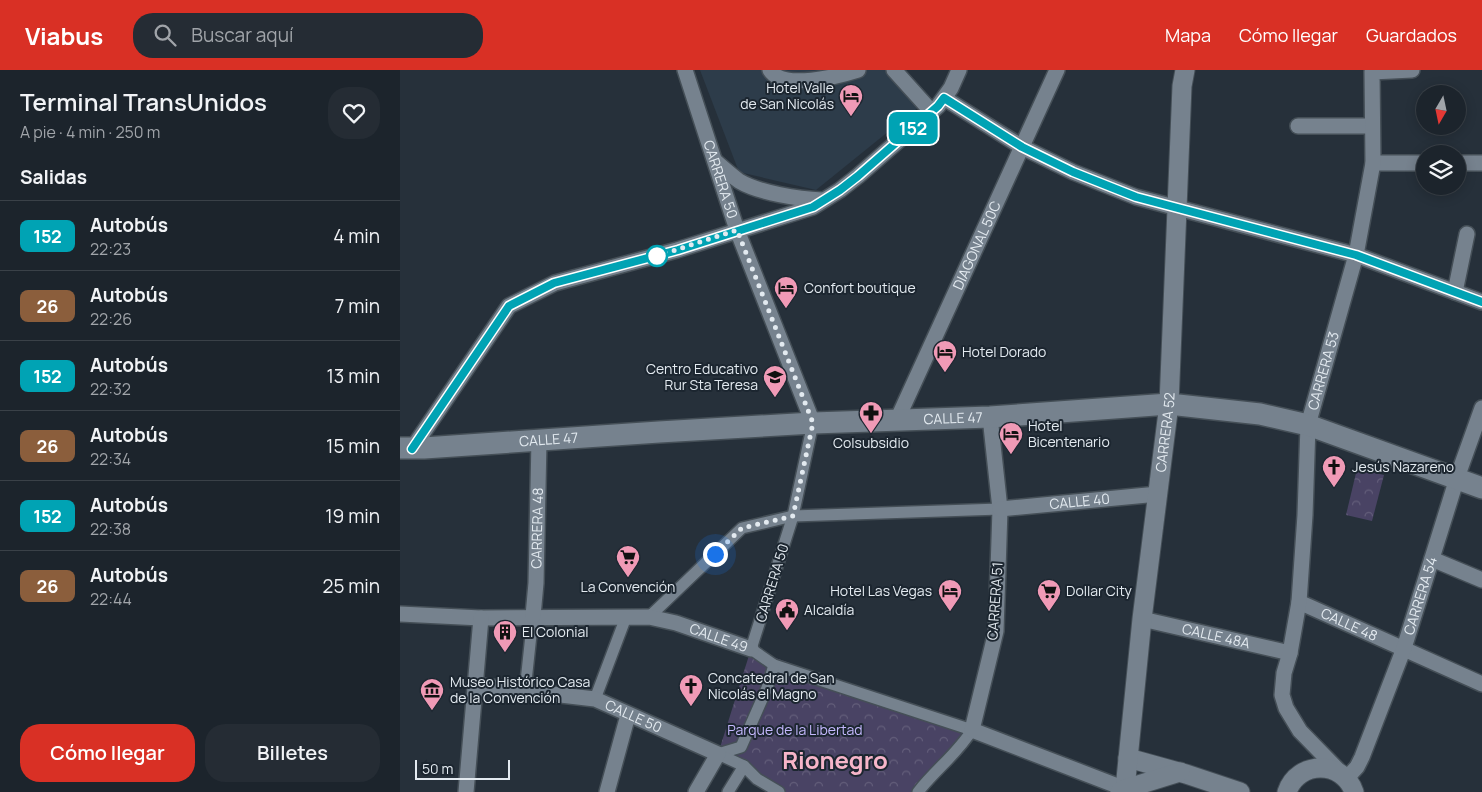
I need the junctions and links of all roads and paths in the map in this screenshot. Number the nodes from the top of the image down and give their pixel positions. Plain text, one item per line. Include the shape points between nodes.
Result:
1 (685, 70) edge
2 (770, 70) edge
3 (858, 70) edge
4 (894, 70) edge
5 (958, 70) edge
6 (1057, 70) edge
7 (1185, 70) edge
8 (1412, 70) edge
9 (944, 98) junction
10 (931, 111) junction
11 (1298, 126) dead end
12 (1372, 126) junction
13 (1022, 147) junction
14 (715, 161) junction
15 (1373, 163) junction
16 (1416, 163) edge
17 (1466, 163) edge
18 (1482, 163) edge
19 (826, 200) junction
20 (1176, 208) junction
21 (737, 230) junction
22 (1467, 234) dead end
23 (1356, 255) junction
24 (1455, 292) junction
25 (1482, 302) edge
26 (1169, 404) junction
27 (1482, 408) edge
28 (436, 414) junction
29 (990, 417) junction
30 (897, 420) junction
31 (813, 423) junction
32 (1308, 425) junction
33 (539, 440) junction
34 (445, 447) junction
35 (404, 450) edge
36 (1457, 479) junction
37 (1482, 488) edge
38 (1158, 494) junction
39 (1000, 509) junction
40 (793, 516) junction
41 (1432, 559) junction
42 (1482, 580) edge
43 (1299, 602) junction
44 (400, 614) edge
45 (533, 616) junction
46 (626, 617) junction
47 (649, 617) junction
48 (481, 618) junction
49 (1142, 619) junction
50 (1404, 648) junction
51 (752, 649) junction
52 (1290, 653) junction
53 (774, 665) junction
54 (1482, 684) edge
55 (474, 685) junction
56 (526, 691) junction
57 (595, 699) junction
58 (628, 714) junction
59 (972, 730) junction
60 (718, 754) junction
61 (1128, 758) junction
62 (744, 766) junction
63 (1180, 772) junction
64 (1348, 782) edge
65 (1126, 791) edge
66 (1285, 791) edge
67 (466, 792) edge
68 (607, 792) edge
69 (696, 792) edge
70 (728, 792) edge
71 (779, 792) edge
72 (918, 792) edge
73 (1240, 792) edge

1 - 14 street, CARRERA 50
2 - 3 street via 781,80 826,79
4 - 10 street
5 - 9 street
6 - 13 street, DIAGONAL 50C
7 - 20 street, CARRERA 52
8 - 12 street, CARRERA 53 via 1372,72
9 - 10 street
9 - 13 street
10 - 19 street via 880,158
11 - 12 street
12 - 15 street, CARRERA 53
13 - 20 street via 1082,176
13 - 30 street, DIAGONAL 50C
14 - 19 street via 740,181 756,187 800,199
14 - 21 street, CARRERA 50
15 - 16 street
15 - 23 street, CARRERA 53
17 - 18 street
19 - 21 street
20 - 23 street
20 - 26 street, CARRERA 52
21 - 28 street via 678,250 554,283 509,306
21 - 31 street, CARRERA 50
22 - 24 street
23 - 24 street
23 - 32 street, CARRERA 53
24 - 25 street
26 - 29 main road, CALLE 47
26 - 32 main road, CALLE 47 via 1260,414
26 - 38 street, CARRERA 52
27 - 36 street, CARRERA 54
28 - 34 street
28 - 35 street
29 - 30 main road, CALLE 47
29 - 39 street, CARRERA 51
30 - 31 main road, CALLE 47
31 - 33 main road, CALLE 47
31 - 40 street, CARRERA 50
32 - 36 main road, CALLE 47
32 - 43 street, CARRERA 53
33 - 34 main road, CALLE 47
33 - 45 street, CARRERA 48
34 - 35 main road, CALLE 47
36 - 37 main road, CALLE 47
36 - 41 street, CARRERA 54
38 - 39 street, CALLE 40
38 - 49 street, CARRERA 52
39 - 40 street
39 - 59 street, CARRERA 51 via 996,631
40 - 47 street via 742,528
40 - 51 street, CARRERA 50
41 - 42 street
41 - 50 street, CARRERA 54
43 - 50 street, CALLE 48
43 - 52 street, CARRERA 53
44 - 48 street, CALLE 49
45 - 46 street, CALLE 49
45 - 48 street, CALLE 49
45 - 56 street
46 - 47 street, CALLE 49
46 - 57 street
47 - 51 street, CALLE 49
48 - 55 street
49 - 52 street, CALLE 48A
49 - 61 street, CARRERA 52
50 - 54 street, CALLE 48
50 - 64 street, CARRERA 54 via 1358,767
51 - 53 street, CALLE 49
52 - 64 street, CARRERA 53 via 1282,695 1286,708 1300,731
53 - 59 street, CALLE 49
53 - 60 street via 741,747
55 - 56 street, CALLE 50
55 - 67 street
56 - 57 street, CALLE 50
57 - 58 street, CALLE 50
58 - 60 street, CALLE 50
58 - 68 street
59 - 65 street, CALLE 49
59 - 72 street, CARRERA 51 via 965,742
60 - 62 street, CALLE 50
60 - 69 street
61 - 63 street
61 - 65 street, CARRERA 52
62 - 70 street
62 - 71 street, CALLE 50 via 757,779
63 - 65 street
63 - 73 street
64 - 66 street via 1327,768 1317,768 1299,774

